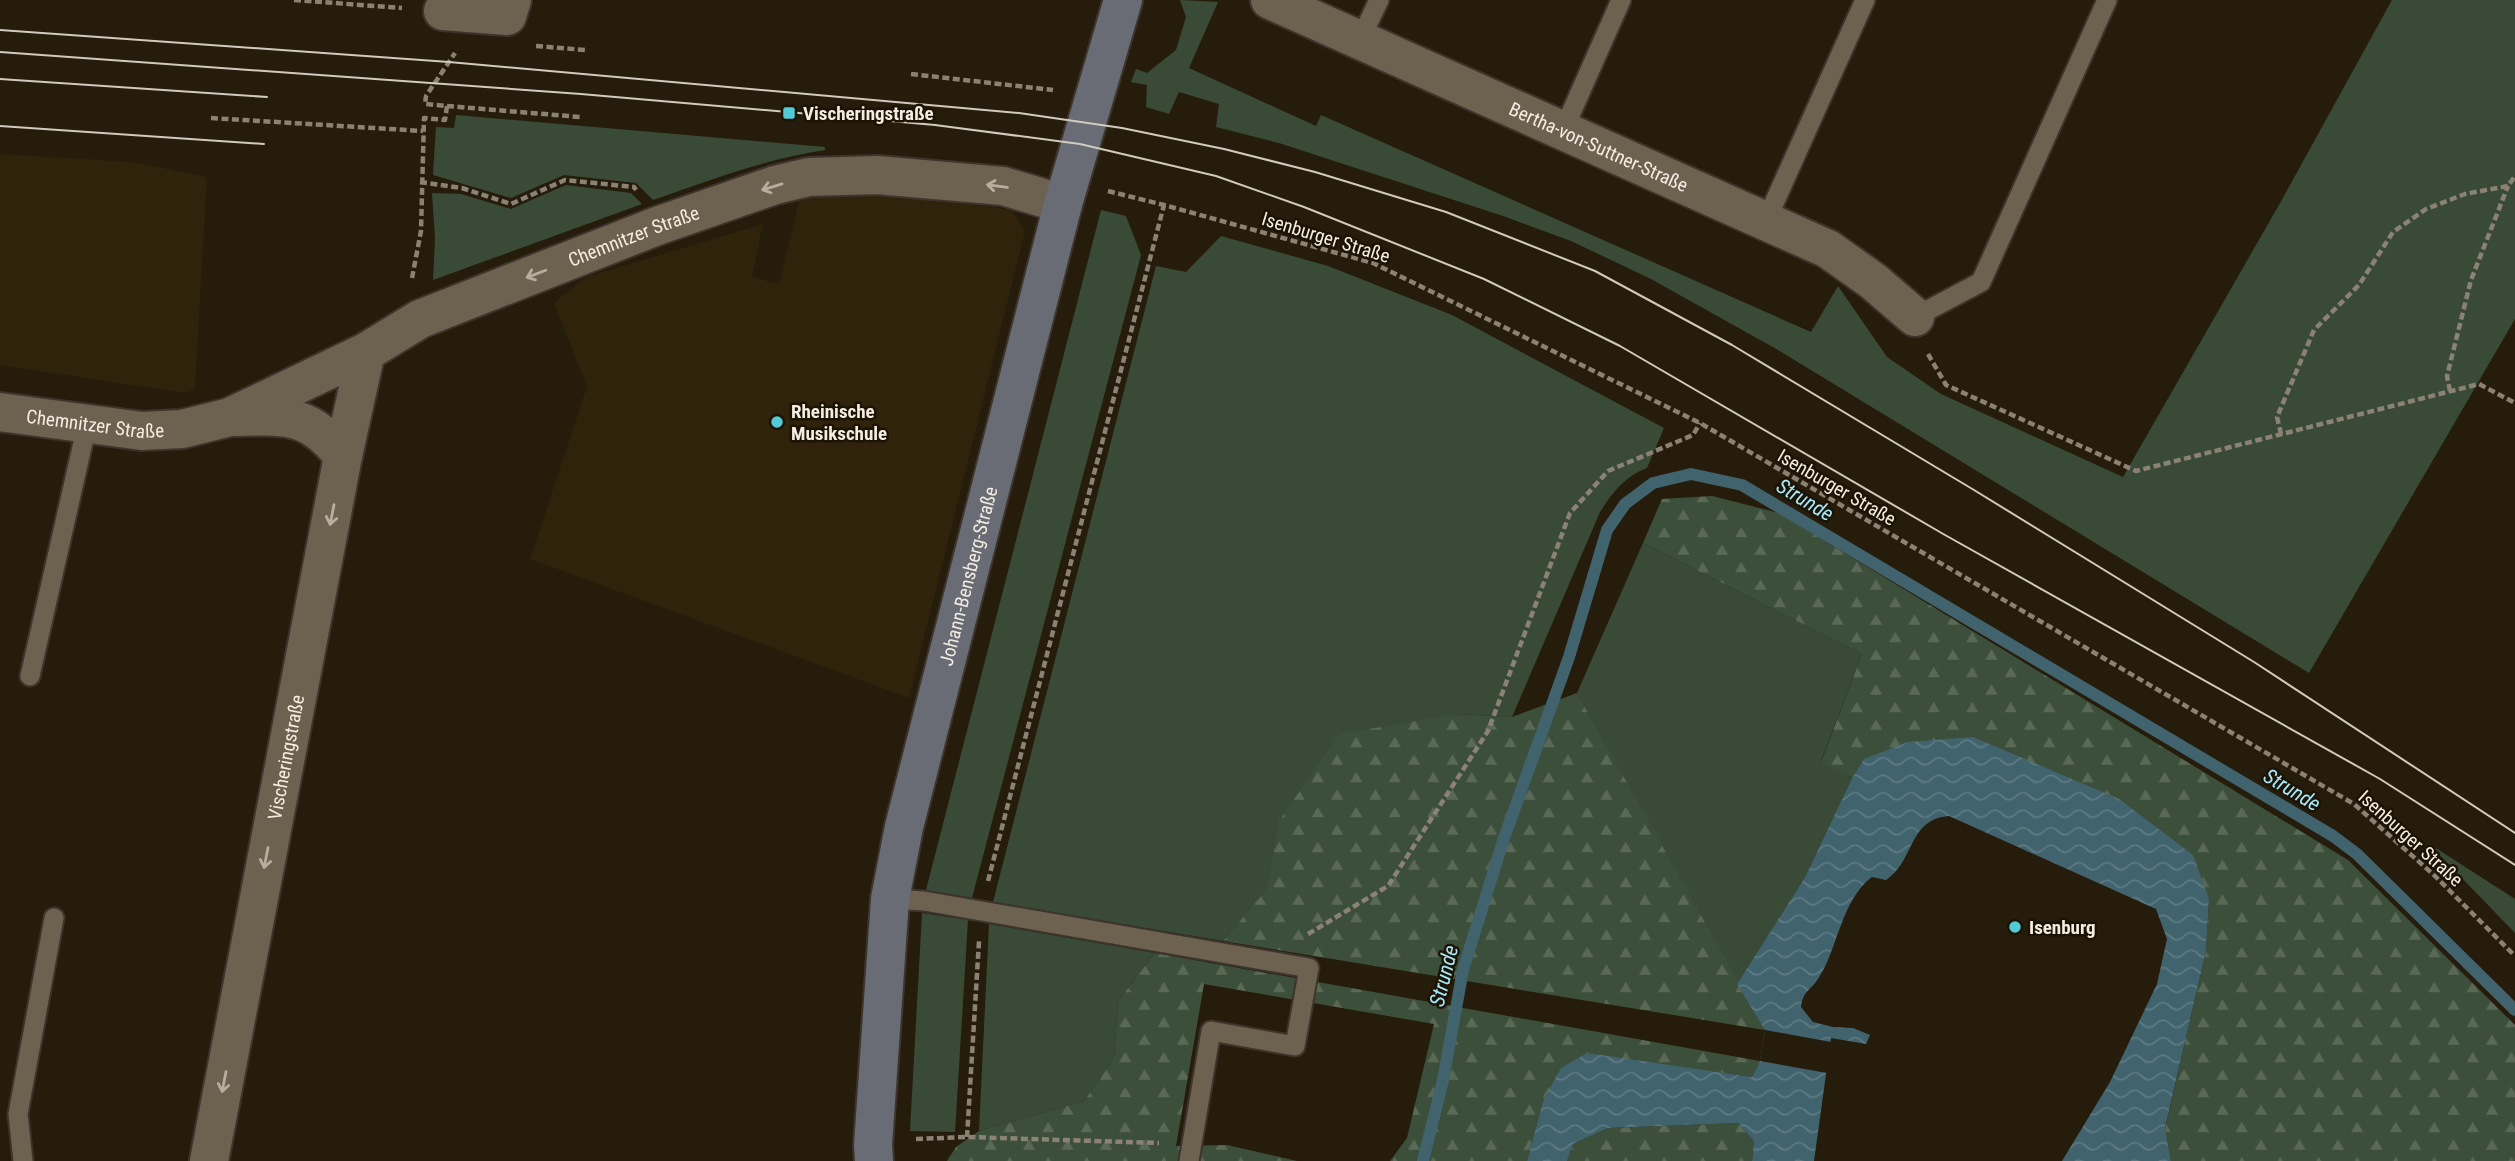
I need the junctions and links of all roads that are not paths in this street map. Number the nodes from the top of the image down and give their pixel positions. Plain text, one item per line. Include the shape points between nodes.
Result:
1 (512, 0) edge
2 (1123, 0) edge
3 (1270, 0) edge
4 (1379, 0) edge
5 (1621, 0) edge
6 (1865, 0) edge
7 (2107, 0) edge
8 (443, 11) road end
9 (1360, 40) junction
10 (1563, 131) junction
11 (1066, 193) junction
12 (1766, 221) junction
13 (1915, 317) joint
14 (374, 346) junction
15 (0, 412) edge
16 (230, 417) junction
17 (87, 425) junction
18 (343, 456) junction
19 (30, 677) dead end
20 (890, 899) junction
21 (54, 918) dead end
22 (874, 1153) edge
23 (1189, 1154) edge
24 (23, 1161) edge
25 (209, 1161) edge

1 - 8 street via 507,16
2 - 11 street, Johann-Bensberg-Straße
3 - 9 street, Bertha-von-Suttner-Straße
4 - 9 lane
5 - 10 lane
6 - 12 lane
7 - 13 lane via 1981,282
9 - 10 street, Bertha-von-Suttner-Straße
10 - 12 street, Bertha-von-Suttner-Straße
11 -> 14 street, Chemnitzer Straße via 877,175 809,177 657,226 420,319
11 - 20 street, Johann-Bensberg-Straße via 904,827
12 - 13 street, Bertha-von-Suttner-Straße via 1828,249
14 - 16 street, Chemnitzer Straße
14 - 18 street, Vischeringstraße
15 - 17 street, Chemnitzer Straße
16 - 17 street, Chemnitzer Straße via 182,429 142,431
16 - 18 street, Chemnitzer Straße via 302,421 326,435
17 - 19 lane
18 -> 25 street, Vischeringstraße
20 - 22 street, Johann-Bensberg-Straße
20 - 23 lane via 924,901 1310,968 1295,1046 1211,1031
21 - 24 lane via 18,1114

